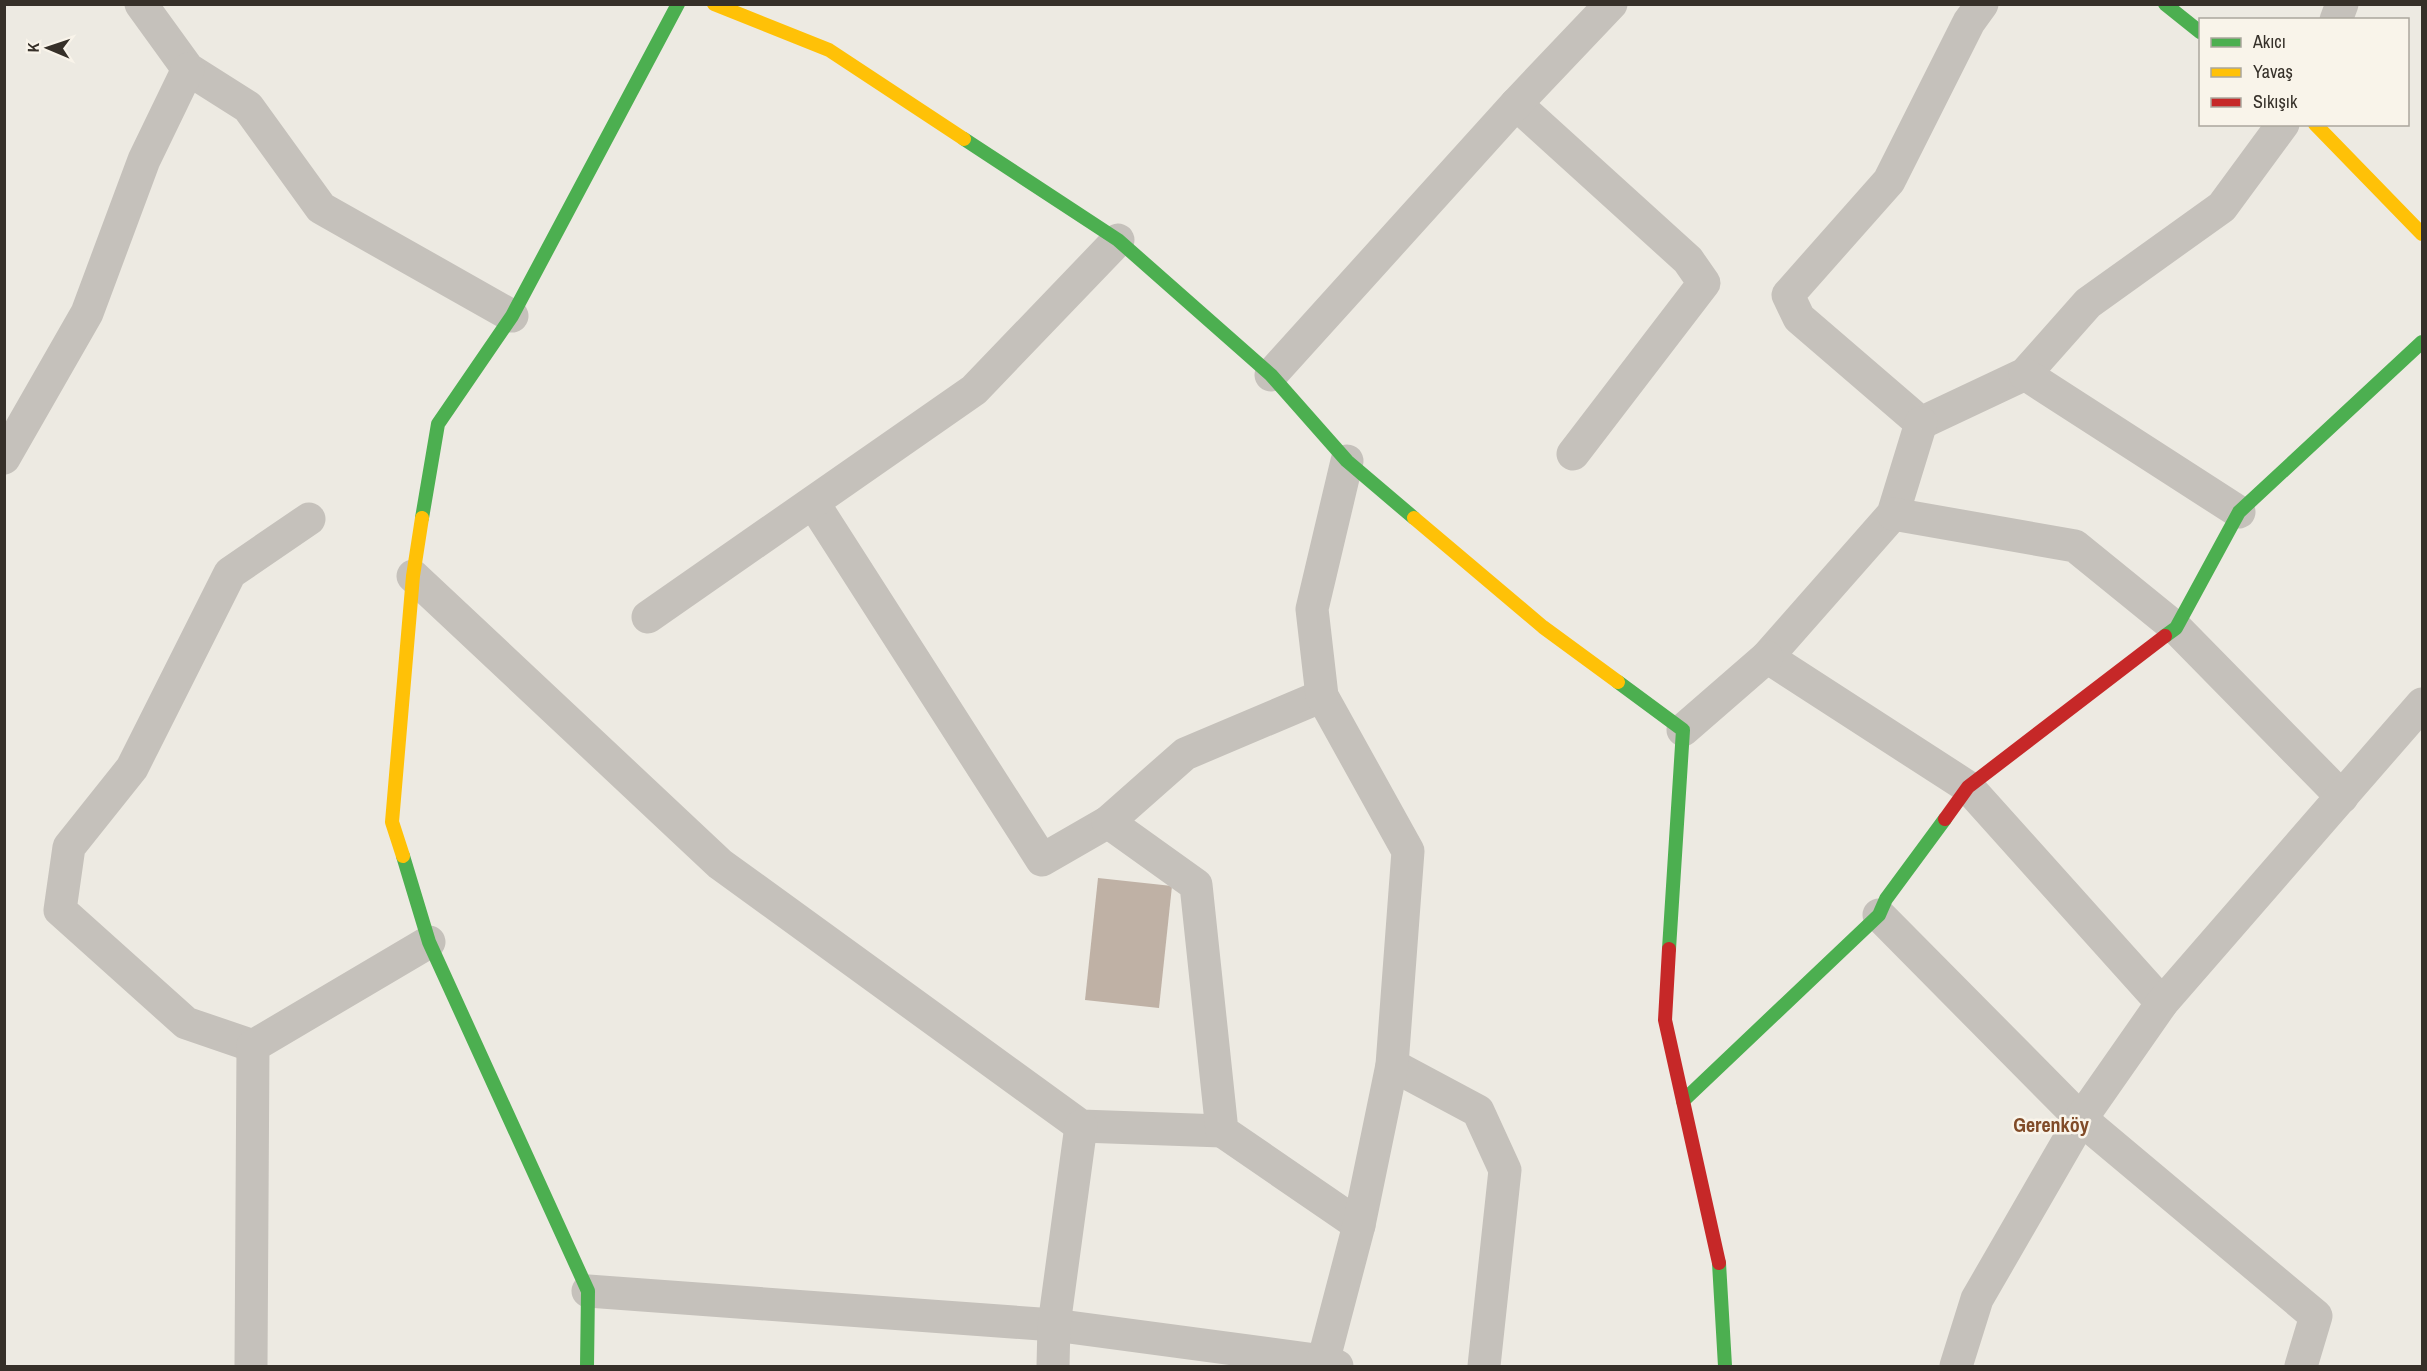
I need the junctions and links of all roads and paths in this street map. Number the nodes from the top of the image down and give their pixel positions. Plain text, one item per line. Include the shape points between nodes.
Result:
1 (141, 4) edge
2 (678, 4) edge
3 (714, 4) edge
4 (1611, 4) edge
5 (1982, 4) edge
6 (2165, 4) edge
7 (2199, 31) edge
8 (188, 69) junction
9 (1516, 104) junction
10 (2282, 126) edge
11 (2317, 126) edge
12 (2422, 234) edge
13 (1118, 240) junction
14 (512, 316) junction
15 (2422, 342) edge
16 (2025, 374) junction
17 (1271, 375) junction
18 (1921, 423) junction
19 (1573, 454) dead end
20 (4, 458) edge
21 (1347, 461) junction
22 (813, 504) junction
23 (2239, 512) junction
24 (1893, 514) junction
25 (309, 519) dead end
26 (413, 576) junction
27 (648, 617) dead end
28 (2176, 628) junction
29 (1767, 657) junction
30 (1322, 696) junction
31 (2422, 704) edge
32 (1683, 730) junction
33 (1968, 787) junction
34 (2342, 797) junction
35 (1108, 822) junction
36 (1880, 915) junction
37 (429, 942) junction
38 (2162, 1003) junction
39 (253, 1046) junction
40 (1392, 1065) junction
41 (1683, 1101) junction
42 (2081, 1119) junction
43 (1081, 1126) junction
44 (1222, 1131) junction
45 (1359, 1225) junction
46 (588, 1291) junction
47 (1054, 1325) junction
48 (1328, 1365) edge
49 (251, 1366) edge
50 (587, 1366) edge
51 (1053, 1366) edge
52 (1484, 1366) edge
53 (1724, 1366) edge
54 (1956, 1366) edge
55 (2301, 1366) edge

1 - 8 street
2 - 14 street
3 - 13 street via 829,50
4 - 9 street
5 - 18 street via 1969,22 1889,181 1788,295 1798,318
6 - 7 street
8 - 14 street via 248,107 321,208
8 - 20 street via 144,160 87,313
9 - 17 street
9 - 19 street via 1688,260 1704,283
10 - 16 street via 2222,207 2088,303
11 - 12 street
13 - 17 street
13 - 22 street via 974,390
14 - 26 street via 438,424
15 - 23 street
16 - 18 street
16 - 23 street
17 - 21 street
18 - 24 street
21 - 30 street via 1312,609
21 - 32 street via 1543,627
22 - 27 street
22 - 35 street via 1042,861
23 - 28 street
24 - 28 street via 2075,546
24 - 29 street
25 - 39 street via 230,573 132,768 69,847 60,910 186,1023
26 - 37 street via 392,822
26 - 43 street via 720,864
28 - 33 street
28 - 34 street
29 - 32 street
29 - 33 street
30 - 35 street via 1185,754
30 - 40 street via 1408,851
31 - 34 street
32 - 41 street via 1665,1020
33 - 36 street via 1886,898
33 - 38 street
34 - 38 street
35 - 44 street via 1196,885
36 - 41 street
36 - 42 street
37 - 39 street
37 - 46 street
38 - 42 street
39 - 49 street
40 - 45 street
40 - 52 street via 1478,1111 1504,1170
41 - 53 street via 1720,1268
42 - 54 street via 1977,1299
42 - 55 street via 2316,1316
43 - 44 street
43 - 47 street
44 - 45 street
45 - 48 street
46 - 47 street
46 - 50 street
47 - 48 street
47 - 51 street

